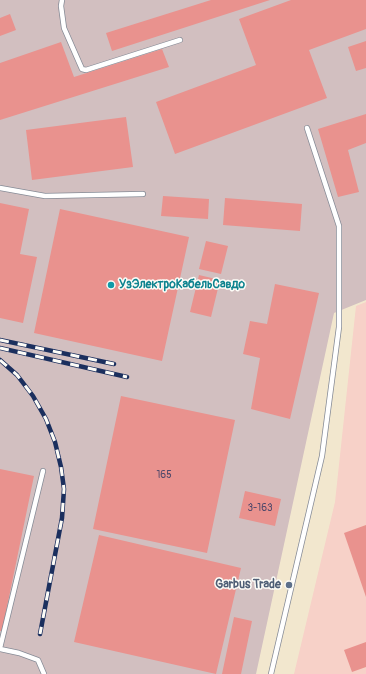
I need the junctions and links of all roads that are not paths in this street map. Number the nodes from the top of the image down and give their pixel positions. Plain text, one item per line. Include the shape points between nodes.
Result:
1 (62, 0) edge
2 (180, 40) dead end
3 (307, 128) dead end
4 (0, 188) edge
5 (143, 194) dead end
6 (43, 471) dead end
7 (0, 649) edge
8 (44, 674) edge
9 (271, 674) edge

1 - 2 lane via 64,28 82,69 86,70
3 - 9 lane via 338,226 339,327 322,456
4 - 5 lane via 45,196
6 - 7 lane
7 - 8 lane via 38,660

